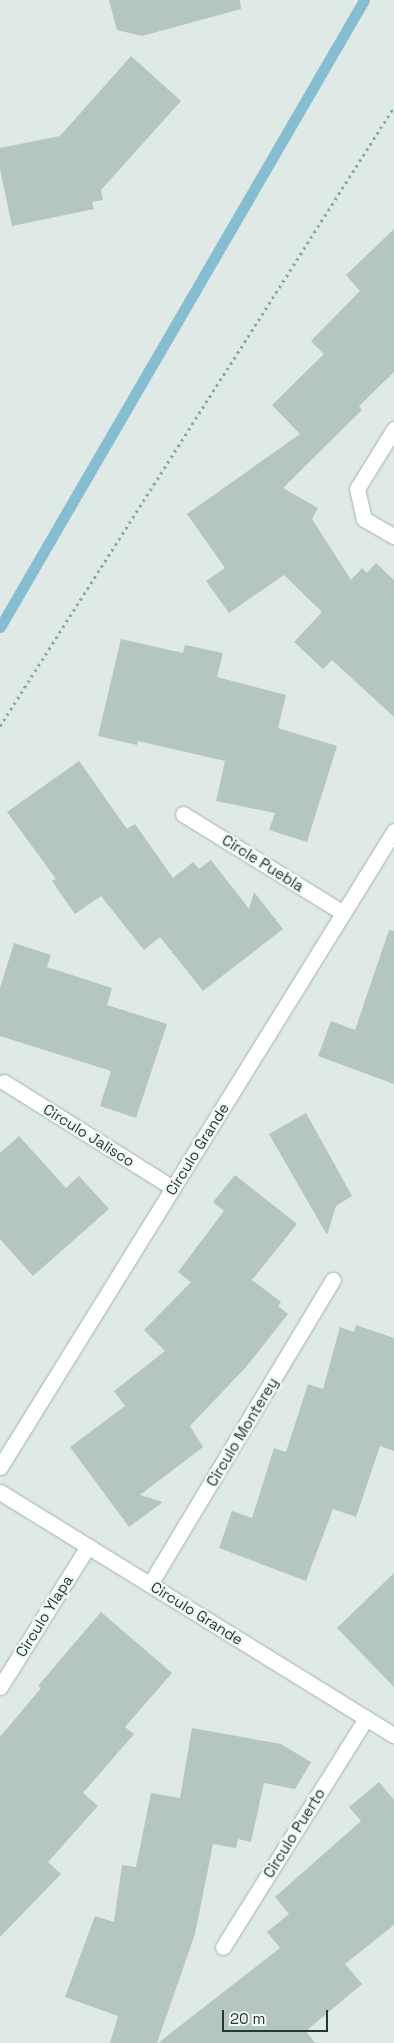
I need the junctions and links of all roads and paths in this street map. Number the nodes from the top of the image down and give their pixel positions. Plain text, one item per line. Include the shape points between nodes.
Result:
1 (394, 107) edge
2 (394, 429) edge
3 (394, 536) edge
4 (0, 726) edge
5 (183, 814) dead end
6 (394, 831) edge
7 (344, 913) junction
8 (4, 1082) dead end
9 (173, 1188) junction
10 (333, 1280) dead end
11 (0, 1466) edge
12 (0, 1492) edge
13 (88, 1546) junction
14 (150, 1584) junction
15 (0, 1687) edge
16 (366, 1718) junction
17 (394, 1735) edge
18 (223, 1947) dead end

1 - 4 path
2 - 3 street via 357,489 364,519
5 - 7 street, Circle Puebla
6 - 7 street, Circulo Grande
7 - 9 street, Circulo Grande
8 - 9 street, Circulo Jalisco
9 - 11 street, Circulo Grande
10 - 14 street, Circulo Monterey
12 - 13 street, Circulo Grande
13 - 14 street, Circulo Grande
13 - 15 street, Circulo Ylapa
14 - 16 street, Circulo Grande
16 - 17 street, Circulo Grande
16 - 18 street, Circulo Puerto

